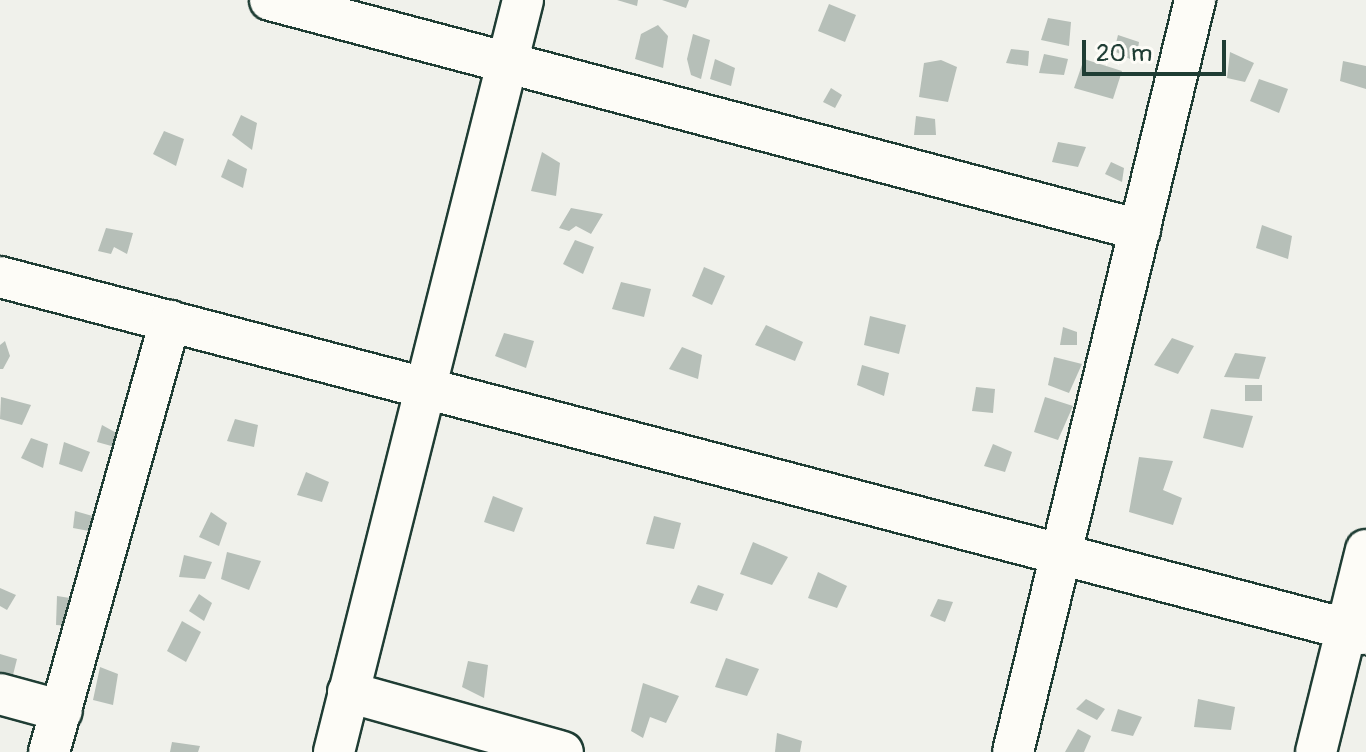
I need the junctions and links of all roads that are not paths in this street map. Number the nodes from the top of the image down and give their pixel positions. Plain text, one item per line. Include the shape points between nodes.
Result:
1 (270, 0) edge
2 (523, 0) edge
3 (1195, 0) edge
4 (507, 61) junction
5 (1140, 230) junction
6 (0, 277) edge
7 (170, 321) junction
8 (426, 387) junction
9 (1366, 550) edge
10 (1064, 552) junction
11 (1357, 631) edge
12 (348, 692) junction
13 (0, 694) edge
14 (62, 711) junction
15 (49, 752) edge
16 (334, 752) edge
17 (563, 752) edge
18 (1013, 752) edge
19 (1316, 752) edge

1 - 4 street
2 - 4 street
3 - 5 street
4 - 5 street
4 - 8 street
5 - 10 street
6 - 7 street
7 - 8 street
7 - 14 street
8 - 10 street
8 - 12 street
9 - 11 street
10 - 11 street
10 - 18 street
11 - 19 street
12 - 16 street
12 - 17 street
13 - 14 street
14 - 15 street

